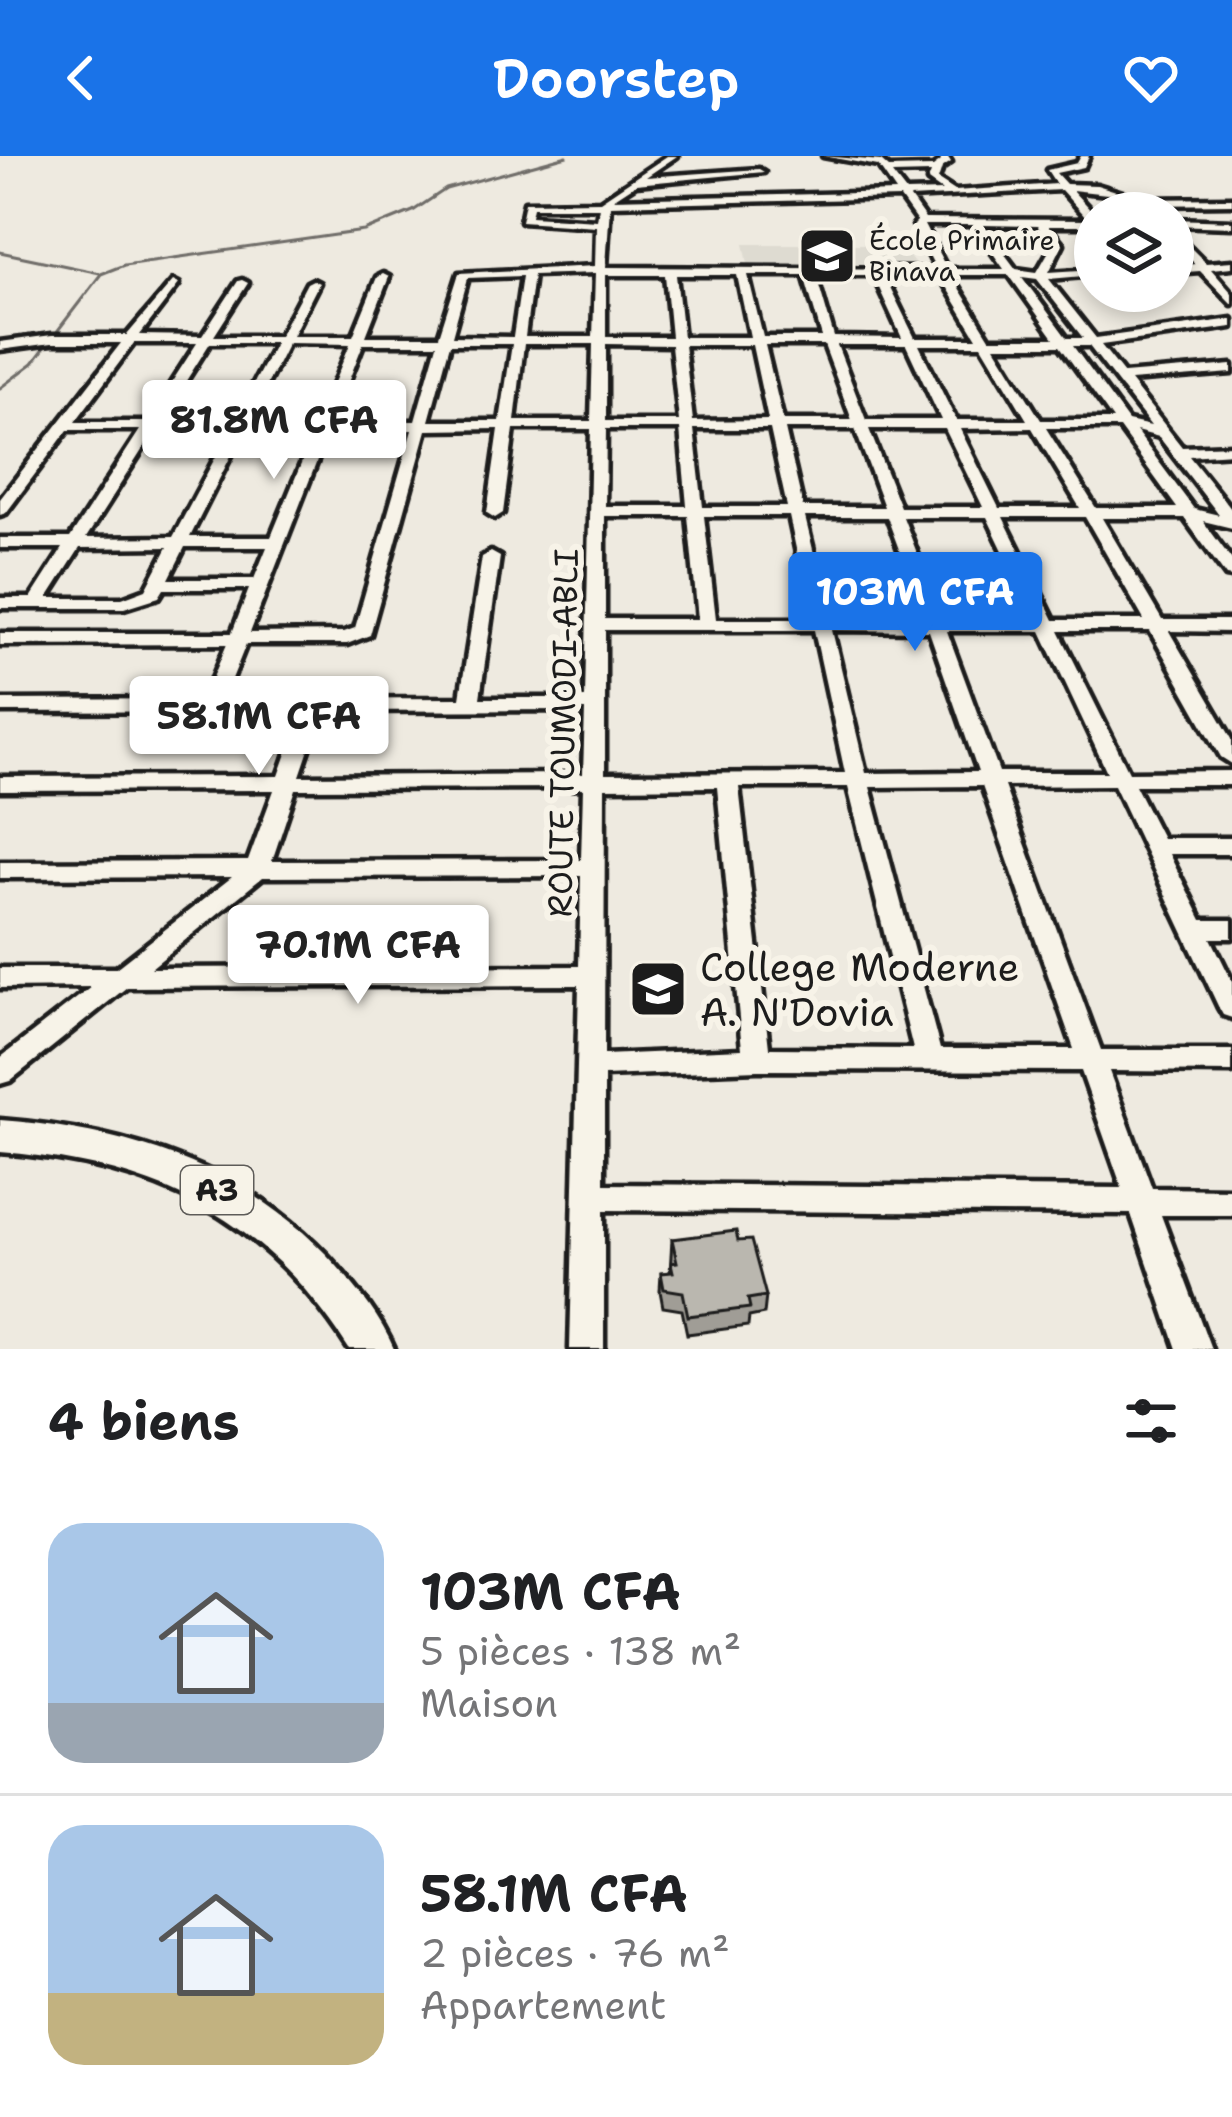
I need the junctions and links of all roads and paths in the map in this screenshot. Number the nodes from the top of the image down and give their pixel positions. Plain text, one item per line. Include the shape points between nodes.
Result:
1 (673, 156) edge
2 (826, 156) edge
3 (943, 156) edge
4 (1085, 156) edge
5 (737, 158) edge
6 (881, 164) edge
7 (937, 170) junction
8 (759, 172) junction
9 (1050, 172) junction
10 (632, 181) junction
11 (1020, 188) junction
12 (1062, 189) junction
13 (1094, 192) edge
14 (952, 193) junction
15 (933, 197) junction
16 (775, 198) junction
17 (903, 198) junction
18 (1074, 199) edge
19 (1074, 200) edge
20 (1194, 201) edge
21 (1232, 201) edge
22 (603, 210) junction
23 (923, 220) junction
24 (1074, 223) edge
25 (1194, 223) edge
26 (976, 224) junction
27 (1041, 224) junction
28 (1232, 224) edge
29 (1194, 260) edge
30 (1232, 264) edge
31 (1194, 268) edge
32 (1200, 268) junction
33 (529, 271) junction
34 (602, 271) junction
35 (670, 272) junction
36 (742, 272) junction
37 (809, 272) junction
38 (877, 272) junction
39 (943, 272) junction
40 (1010, 272) junction
41 (1074, 274) edge
42 (1041, 276) junction
43 (382, 277) dead end
44 (313, 283) dead end
45 (173, 284) dead end
46 (242, 284) dead end
47 (1232, 300) edge
48 (1232, 323) edge
49 (755, 338) junction
50 (828, 338) junction
51 (983, 338) junction
52 (1060, 338) junction
53 (444, 339) junction
54 (520, 339) junction
55 (600, 339) junction
56 (678, 339) junction
57 (908, 339) junction
58 (132, 340) junction
59 (206, 340) junction
60 (286, 340) junction
61 (358, 340) junction
62 (1094, 342) junction
63 (0, 346) edge
64 (1232, 370) edge
65 (1120, 378) junction
66 (421, 424) junction
67 (508, 424) junction
68 (600, 424) junction
69 (687, 424) junction
70 (775, 424) junction
71 (860, 424) junction
72 (948, 424) junction
73 (1036, 424) junction
74 (1124, 424) junction
75 (153, 425) junction
76 (242, 425) junction
77 (324, 425) junction
78 (66, 426) junction
79 (1161, 433) junction
80 (1232, 448) edge
81 (1177, 452) junction
82 (0, 510) edge
83 (600, 511) junction
84 (697, 512) junction
85 (794, 512) junction
86 (893, 512) junction
87 (495, 513) dead end
88 (989, 513) junction
89 (1091, 513) junction
90 (1192, 513) junction
91 (1232, 522) edge
92 (181, 542) junction
93 (278, 542) junction
94 (0, 543) edge
95 (77, 544) junction
96 (491, 557) dead end
97 (1232, 572) edge
98 (160, 584) junction
99 (262, 584) junction
100 (0, 603) edge
101 (36, 603) junction
102 (598, 624) junction
103 (708, 626) junction
104 (823, 626) junction
105 (1155, 626) junction
106 (1232, 626) edge
107 (937, 628) junction
108 (1046, 628) junction
109 (0, 639) edge
110 (240, 639) junction
111 (314, 704) junction
112 (469, 704) junction
113 (595, 704) junction
114 (212, 705) junction
115 (0, 706) edge
116 (1232, 757) edge
117 (1232, 778) edge
118 (594, 779) junction
119 (857, 780) junction
120 (991, 780) junction
121 (727, 781) junction
122 (1121, 781) junction
123 (288, 782) junction
124 (0, 784) edge
125 (1151, 846) junction
126 (1232, 846) edge
127 (592, 868) junction
128 (257, 869) junction
129 (0, 870) edge
130 (1195, 929) junction
131 (1232, 929) edge
132 (592, 975) junction
133 (123, 977) junction
134 (0, 978) edge
135 (1232, 1008) edge
136 (757, 1060) junction
137 (929, 1060) junction
138 (1091, 1060) junction
139 (1232, 1061) edge
140 (592, 1066) junction
141 (0, 1073) edge
142 (0, 1136) edge
143 (591, 1197) junction
144 (1138, 1202) junction
145 (1232, 1202) edge
146 (373, 1349) edge
147 (587, 1349) edge
148 (1194, 1349) edge

1 - 10 street
2 - 6 street
3 - 7 street
4 - 9 street via 1083,164
5 - 8 street
6 - 7 street
6 - 17 street
7 - 14 street via 933,181
8 - 10 street
8 - 16 street
9 - 11 street
9 - 12 street
10 - 22 street
11 - 12 street
11 - 14 street
12 - 13 street
12 - 18 street
14 - 15 street
15 - 17 street
15 - 19 street
15 - 23 street via 936,208
16 - 17 street
16 - 22 street
17 - 23 street
20 - 21 street
22 - 22 street via 529,204 525,219 529,223
22 - 34 street, ROUTE TOUMODI-ABLI
23 - 26 street
23 - 39 street
24 - 27 street
25 - 28 street
26 - 27 street
26 - 40 street
27 - 42 street via 1058,244
29 - 32 street
30 - 32 street
31 - 32 street
32 - 47 street
33 - 34 street
33 - 53 street via 463,275
33 - 54 street
34 - 35 street
34 - 55 street, ROUTE TOUMODI-ABLI
35 - 36 street
35 - 56 street
36 - 37 street
36 - 49 street
37 - 38 street
37 - 50 street
38 - 39 street
38 - 57 street
39 - 40 street
39 - 51 street
40 - 42 street
40 - 52 street
41 - 42 street
42 - 62 street
43 - 61 street
44 - 60 street
45 - 58 street
46 - 59 street
48 - 62 street
49 - 50 street
49 - 56 street
49 - 70 street
50 - 57 street
50 - 71 street
51 - 52 street
51 - 57 street
51 - 73 street
52 - 62 street
52 - 74 street
53 - 54 street
53 - 61 street
53 - 66 street
54 - 55 street
54 - 67 street
55 - 56 street
55 - 68 street, ROUTE TOUMODI-ABLI
56 - 69 street
57 - 72 street
58 - 59 street
58 - 63 street
58 - 78 street
59 - 60 street
59 - 75 street
60 - 61 street
60 - 76 street
61 - 77 street
62 - 65 street
64 - 65 street
65 - 79 street
66 - 67 street
66 - 77 street
66 - 110 street via 367,628 347,638
67 - 68 street
67 - 87 street
68 - 69 street
68 - 83 street, ROUTE TOUMODI-ABLI
69 - 70 street
69 - 84 street
70 - 71 street
70 - 85 street
71 - 72 street
71 - 86 street
72 - 73 street
72 - 88 street
73 - 74 street
73 - 89 street
74 - 79 street
74 - 90 street
75 - 76 street
75 - 78 street
75 - 95 street
76 - 77 street
76 - 92 street
77 - 93 street
78 - 82 street
79 - 81 street
80 - 81 street
81 - 91 street
83 - 84 street
83 - 102 street, ROUTE TOUMODI-ABLI
84 - 85 street
84 - 103 street
85 - 86 street
85 - 104 street
86 - 88 street
86 - 107 street
88 - 89 street
88 - 108 street
89 - 90 street
89 - 105 street
90 - 91 street
90 - 97 street
92 - 93 street
92 - 95 street
92 - 98 street
93 - 99 street
94 - 95 street
95 - 101 street
96 - 112 street
98 - 99 street
98 - 101 street via 135,602
99 - 110 street
100 - 101 street
102 - 103 street
102 - 113 street, ROUTE TOUMODI-ABLI
103 - 104 street
104 - 107 street
104 - 119 street
105 - 106 street
105 - 108 street
105 - 116 street
107 - 108 street
107 - 120 street
108 - 122 street
109 - 110 street
110 - 114 street
111 - 112 street
111 - 114 street
111 - 123 street
112 - 113 street
113 - 118 street, ROUTE TOUMODI-ABLI
114 - 115 street
117 - 122 street
118 - 121 street
118 - 123 street
118 - 127 street, ROUTE TOUMODI-ABLI
119 - 120 street
119 - 121 street
119 - 137 street
120 - 122 street
120 - 138 street
121 - 136 street
122 - 125 street
123 - 124 street
123 - 128 street
125 - 126 street
125 - 130 street
127 - 128 street
127 - 132 street, ROUTE TOUMODI-ABLI
128 - 129 street
128 - 133 street
130 - 131 street
130 - 135 street
132 - 133 street
132 - 140 street, ROUTE TOUMODI-ABLI
133 - 134 street
133 - 141 street
136 - 137 street
136 - 140 street
137 - 138 street
138 - 139 street
138 - 144 street
140 - 143 street, ROUTE TOUMODI-ABLI
142 - 146 main road, A3 via 124,1155 231,1197 325,1274
143 - 144 street
143 - 147 street, ROUTE TOUMODI-ABLI
144 - 145 street
144 - 148 street

